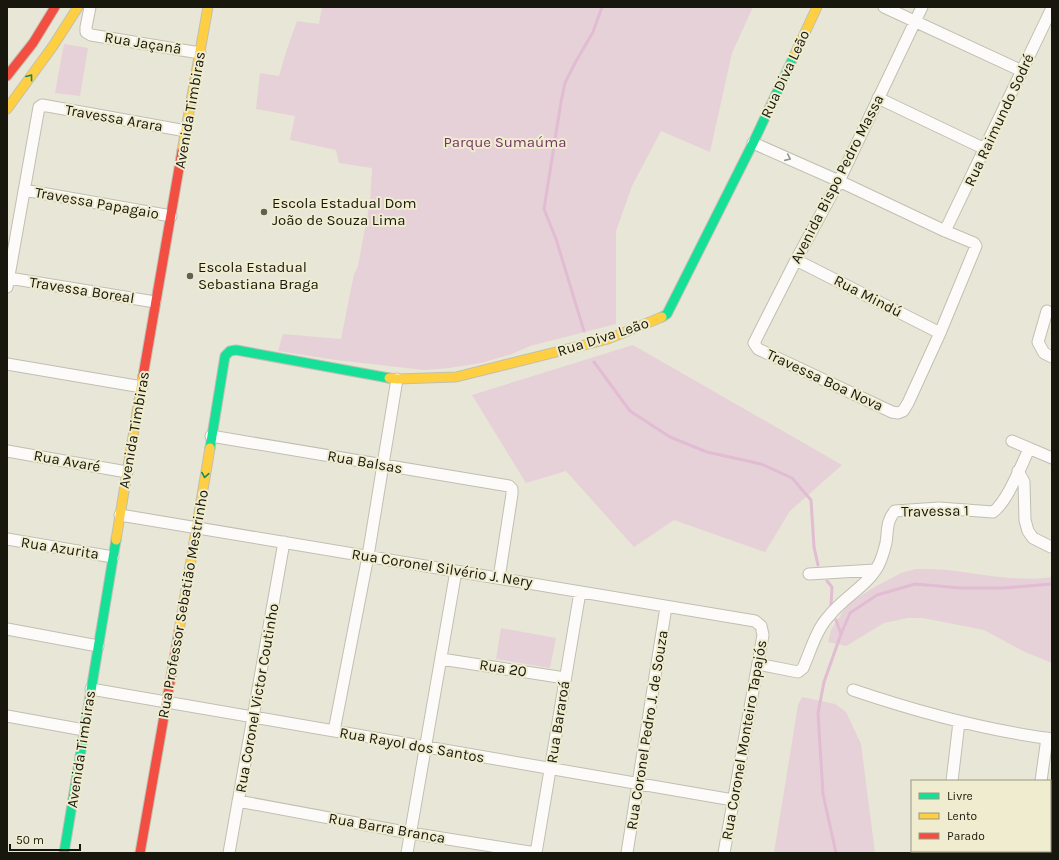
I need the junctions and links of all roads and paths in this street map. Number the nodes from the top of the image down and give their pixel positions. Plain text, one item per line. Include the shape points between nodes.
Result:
1 (55, 7) edge
2 (78, 7) edge
3 (90, 7) edge
4 (208, 7) edge
5 (817, 7) edge
6 (884, 7) edge
7 (922, 7) edge
8 (1052, 8) edge
9 (915, 22) junction
10 (200, 53) junction
11 (1022, 71) junction
12 (7, 76) edge
13 (878, 98) junction
14 (7, 109) edge
15 (186, 131) junction
16 (752, 143) junction
17 (985, 149) junction
18 (839, 181) junction
19 (24, 190) junction
20 (170, 216) junction
21 (946, 231) junction
22 (796, 260) junction
23 (8, 283) edge
24 (155, 302) junction
25 (1047, 311) dead end
26 (940, 333) junction
27 (758, 349) joint
28 (226, 356) joint
29 (1052, 357) edge
30 (7, 364) edge
31 (397, 379) junction
32 (142, 387) junction
33 (212, 436) junction
34 (1012, 442) dead end
35 (1029, 449) junction
36 (7, 451) edge
37 (1052, 458) edge
38 (382, 465) junction
39 (1018, 471) junction
40 (126, 472) junction
41 (120, 515) junction
42 (197, 528) junction
43 (7, 539) edge
44 (284, 542) junction
45 (1051, 547) dead end
46 (368, 556) junction
47 (113, 557) junction
48 (876, 570) junction
49 (456, 571) junction
50 (809, 574) dead end
51 (499, 578) junction
52 (580, 592) junction
53 (666, 607) junction
54 (762, 626) joint
55 (7, 629) edge
56 (98, 646) junction
57 (441, 659) junction
58 (758, 664) junction
59 (565, 678) junction
60 (91, 690) junction
61 (853, 690) dead end
62 (167, 702) junction
63 (7, 716) edge
64 (253, 718) junction
65 (959, 722) junction
66 (84, 730) junction
67 (334, 731) junction
68 (1050, 738) edge
69 (425, 747) junction
70 (550, 769) junction
71 (952, 780) edge
72 (1041, 780) edge
73 (638, 785) junction
74 (733, 800) junction
75 (238, 801) junction
76 (410, 833) junction
77 (64, 853) edge
78 (140, 853) edge
79 (229, 853) edge
80 (407, 853) edge
81 (536, 853) edge
82 (627, 853) edge
83 (724, 853) edge

1 - 12 street via 29,48
14 -> 2 street
3 - 10 street, Rua Jaçanã via 86,32 91,35
4 - 10 street, Avenida Timbiras
5 - 16 street, Rua Diva Leão
6 - 9 street
7 - 9 street, Avenida Bispo Pedro Massa
8 - 11 street, Rua Raimundo Sodré
9 - 11 street
9 - 13 street, Avenida Bispo Pedro Massa
10 - 15 street, Avenida Timbiras
11 - 17 street, Rua Raimundo Sodré
13 - 17 street
13 - 18 street, Avenida Bispo Pedro Massa
15 - 19 street, Travessa Arara via 39,106
15 - 20 street, Avenida Timbiras
16 -> 18 street
16 - 31 street, Rua Diva Leão via 667,314 661,318 608,339 456,377
17 - 21 street, Rua Raimundo Sodré
18 - 21 street
18 - 22 street, Avenida Bispo Pedro Massa
19 - 20 street, Travessa Papagaio
19 - 23 street
20 - 24 street, Avenida Timbiras
21 - 26 street via 976,246
22 - 26 street, Rua Mindú
22 - 27 street, Avenida Bispo Pedro Massa via 754,341
23 - 24 street, Travessa Boreal
24 - 32 street, Avenida Timbiras
25 - 29 street via 1038,342 1044,353
26 - 27 street, Travessa Boa Nova via 908,403 903,411 898,413
28 - 31 street, Rua Diva Leão via 236,350
28 - 33 street, Rua Professor Sebatião Mestrinho
30 - 32 street
31 - 38 street
32 - 40 street, Avenida Timbiras
33 - 38 street, Rua Balsas
33 -> 42 street, Rua Professor Sebatião Mestrinho
34 - 35 street
35 - 37 street
35 - 39 street, Travessa 1
36 - 40 street, Rua Avaré
38 - 46 street
38 - 51 street, Rua Balsas via 509,486 512,494
39 - 45 street via 1024,482 1025,520 1028,531 1033,538
39 - 48 street, Travessa 1 via 1005,498 993,512 939,508 895,511 887,526 886,542
40 - 41 street, Avenida Timbiras
41 - 42 street, Rua Coronel Silvério J. Nery
41 - 47 street, Avenida Timbiras
42 - 44 street, Rua Coronel Silvério J. Nery
42 - 62 street, Rua Professor Sebatião Mestrinho
43 - 47 street, Rua Azurita
44 - 46 street, Rua Coronel Silvério J. Nery
44 - 64 street, Rua Coronel Victor Coutinho
46 - 49 street, Rua Coronel Silvério J. Nery
46 - 67 street
47 - 56 street, Avenida Timbiras
48 - 50 street
48 - 58 street, Travessa 1 via 829,615 801,671
49 - 51 street, Rua Coronel Silvério J. Nery
49 - 57 street
51 - 52 street, Rua Coronel Silvério J. Nery
52 - 53 street, Rua Coronel Silvério J. Nery
52 - 59 street, Rua Bararoá
53 - 54 street, Rua Coronel Silvério J. Nery via 755,621
53 - 73 street, Rua Coronel Pedro J. de Souza
54 - 58 street, Rua Coronel Monteiro Tapajós
55 - 56 street
56 - 60 street, Avenida Timbiras
57 - 59 street, Rua 20
57 - 69 street
58 - 74 street, Rua Coronel Monteiro Tapajós
59 - 70 street, Rua Bararoá
60 - 62 street, Rua Rayol dos Santos
60 - 66 street, Avenida Timbiras
61 - 65 street
62 - 64 street, Rua Rayol dos Santos
62 - 78 street, Rua Professor Sebatião Mestrinho
63 - 66 street
64 - 67 street, Rua Rayol dos Santos
64 - 75 street, Rua Coronel Victor Coutinho
65 - 68 street
65 - 71 street
66 - 77 street, Avenida Timbiras
67 - 69 street, Rua Rayol dos Santos
68 - 72 street
69 - 70 street, Rua Rayol dos Santos
69 - 76 street
70 - 73 street, Rua Rayol dos Santos
70 - 81 street, Rua Bararoá
73 - 74 street, Rua Rayol dos Santos
73 - 82 street, Rua Coronel Pedro J. de Souza
74 - 83 street, Rua Coronel Monteiro Tapajós
75 - 76 street, Rua Barra Branca
75 - 79 street, Rua Coronel Victor Coutinho
76 - 80 street
76 - 81 street, Rua Barra Branca

